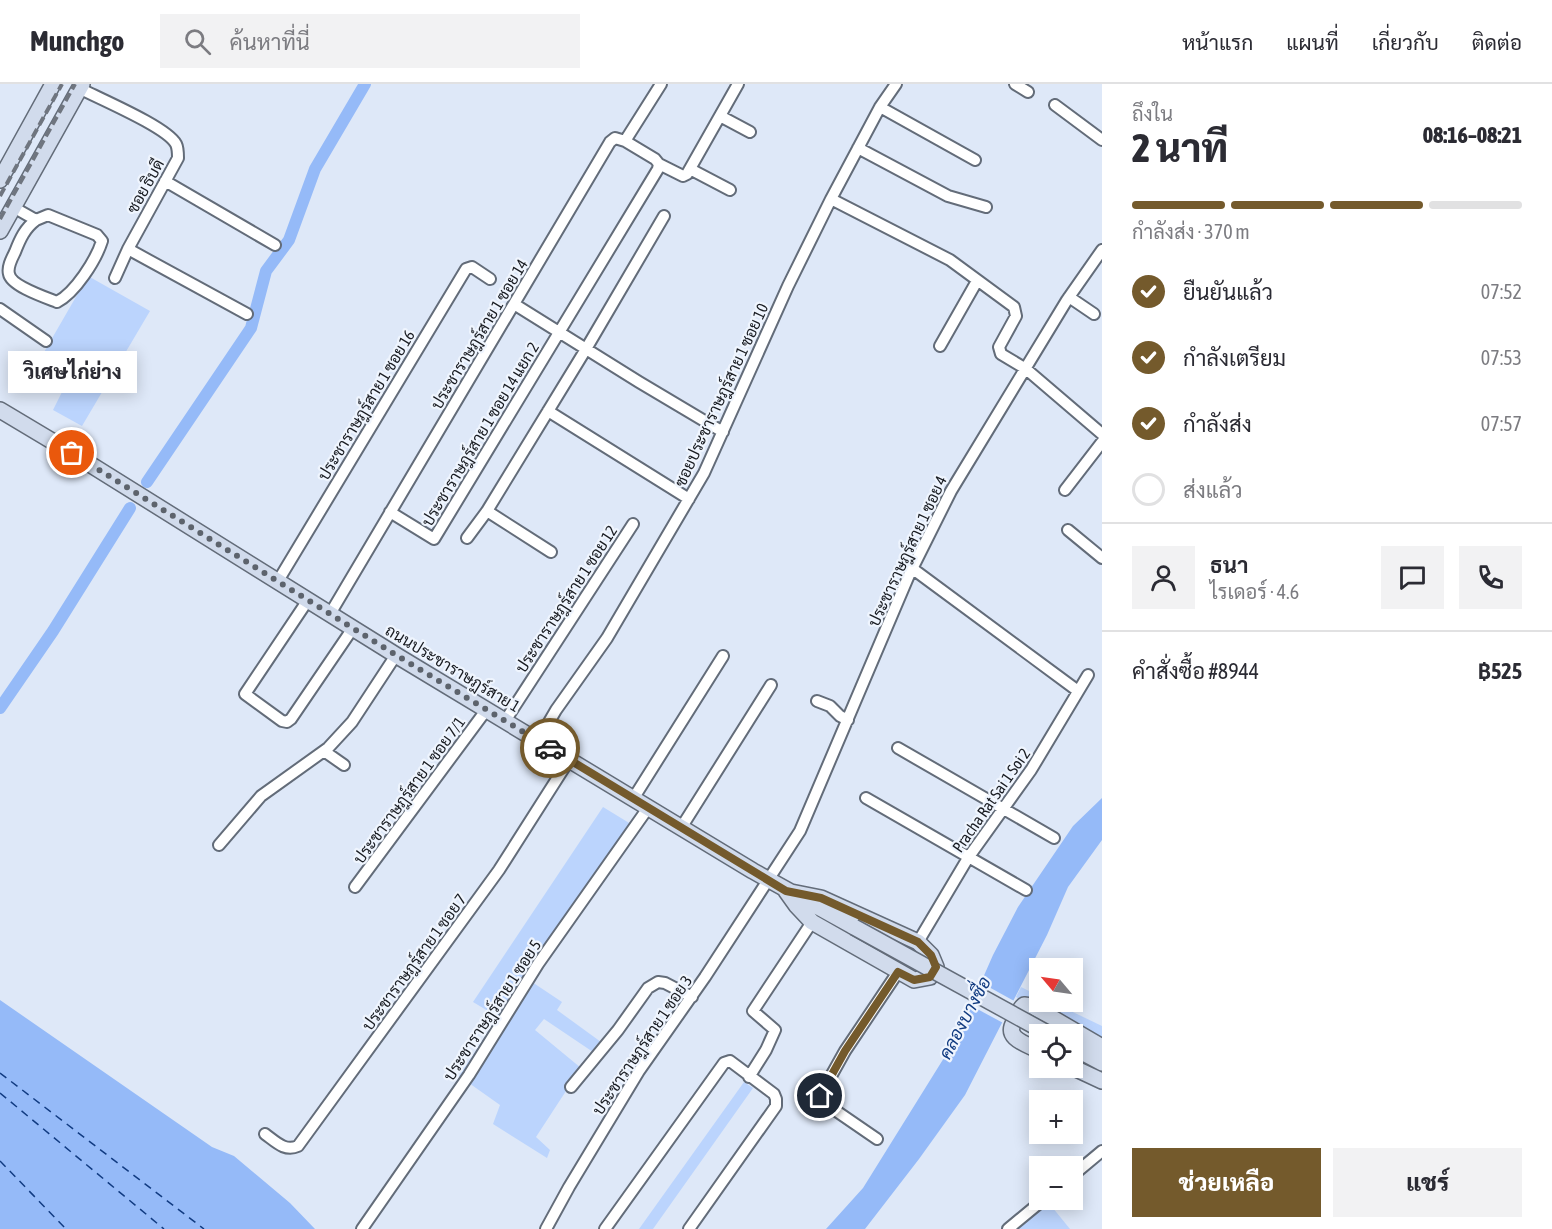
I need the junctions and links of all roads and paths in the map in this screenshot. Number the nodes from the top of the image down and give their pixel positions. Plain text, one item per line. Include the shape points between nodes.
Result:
1 (53, 84) edge
2 (661, 84) edge
3 (738, 84) edge
4 (896, 84) edge
5 (1015, 84) edge
6 (81, 86) edge
7 (1028, 92) dead end
8 (1055, 105) dead end
9 (880, 107) junction
10 (720, 116) junction
11 (750, 132) dead end
12 (1102, 140) edge
13 (625, 141) junction
14 (858, 148) junction
15 (975, 160) dead end
16 (659, 164) junction
17 (690, 169) junction
18 (0, 180) edge
19 (165, 181) junction
20 (730, 190) dead end
21 (831, 199) junction
22 (13, 207) junction
23 (986, 207) dead end
24 (664, 216) dead end
25 (36, 220) junction
26 (0, 231) edge
27 (275, 245) dead end
28 (128, 249) junction
29 (1102, 250) edge
30 (116, 278) dead end
31 (490, 279) dead end
32 (977, 281) junction
33 (1069, 297) junction
34 (514, 304) junction
35 (0, 309) edge
36 (247, 314) dead end
37 (1094, 314) dead end
38 (559, 332) junction
39 (46, 341) dead end
40 (940, 346) dead end
41 (586, 349) junction
42 (1026, 369) junction
43 (0, 410) edge
44 (548, 411) junction
45 (723, 432) junction
46 (1102, 434) edge
47 (1102, 442) edge
48 (1065, 490) dead end
49 (689, 499) junction
50 (487, 511) junction
51 (390, 512) junction
52 (633, 524) dead end
53 (1068, 530) dead end
54 (467, 538) dead end
55 (551, 552) dead end
56 (1102, 558) edge
57 (913, 569) junction
58 (278, 581) junction
59 (308, 600) junction
60 (330, 614) junction
61 (353, 628) junction
62 (396, 655) junction
63 (723, 656) dead end
64 (1088, 675) dead end
65 (771, 685) dead end
66 (1077, 691) junction
67 (817, 701) dead end
68 (487, 710) junction
69 (848, 720) junction
70 (505, 721) junction
71 (538, 741) junction
72 (898, 748) dead end
73 (324, 751) junction
74 (569, 760) junction
75 (344, 765) dead end
76 (866, 798) dead end
77 (633, 799) junction
78 (648, 808) junction
79 (1004, 808) junction
80 (681, 828) junction
81 (1054, 838) dead end
82 (219, 845) dead end
83 (969, 858) junction
84 (768, 880) junction
85 (355, 887) dead end
86 (1026, 890) dead end
87 (786, 891) junction
88 (812, 922) junction
89 (918, 942) junction
90 (898, 972) junction
91 (692, 997) junction
92 (1031, 1024) edge
93 (1063, 1024) edge
94 (1083, 1036) edge
95 (1029, 1046) edge
96 (1102, 1047) edge
97 (1083, 1053) edge
98 (1102, 1063) edge
99 (1083, 1072) edge
100 (749, 1077) junction
101 (1102, 1081) edge
102 (571, 1088) dead end
103 (266, 1134) dead end
104 (877, 1139) dead end
105 (1102, 1151) edge
106 (1083, 1167) edge
107 (1031, 1210) edge
108 (362, 1229) edge
109 (546, 1229) edge
110 (605, 1229) edge
111 (689, 1229) edge
112 (1008, 1229) edge

1 - 18 main road
2 - 13 street, ประชาราษฎร์สาย 1 ซอย 14
3 - 10 street
4 - 9 street, ซอยประชาราษฎร์สาย 1 ซอย 10
5 - 7 street
6 - 19 street, ซอย ธิบดี via 170,136 177,145 178,158
6 - 22 main road
8 - 12 street
9 - 14 street, ซอยประชาราษฎร์สาย 1 ซอย 10
9 - 15 street
10 - 11 street
10 - 17 street
13 - 16 street
13 - 34 street, ประชาราษฎร์สาย 1 ซอย 14 via 615,138 610,142
14 - 21 street, ซอยประชาราษฎร์สาย 1 ซอย 10
14 - 23 street via 948,196
16 - 17 street via 683,176
16 - 38 street
17 - 20 street
19 - 27 street
19 - 28 street, ซอย ธิบดี
21 - 32 street via 950,260
21 - 45 street, ซอยประชาราษฎร์สาย 1 ซอย 10
22 - 25 street
22 - 26 main road
24 - 41 street
25 - 25 street via 22,237 9,275 12,281 57,302 76,286 102,241 97,235 48,215
28 - 30 street, ซอย ธิบดี
28 - 36 street
29 - 33 street, ประชาราษฎร์สาย 1 ซอย 4
31 - 58 street, ประชาราษฎร์สาย 1 ซอย 16 via 472,267 466,269
32 - 40 street
32 - 42 street via 1014,307 1016,316 999,347 1001,354
33 - 37 street
33 - 42 street, ประชาราษฎร์สาย 1 ซอย 4
34 - 38 street
34 - 51 street, ประชาราษฎร์สาย 1 ซอย 14
35 - 39 street
38 - 41 street
38 - 51 street, ประชาราษฎร์สาย 1 ซอย 14 แยก 2 via 434,539
41 - 44 street
41 - 45 street
42 - 46 street
42 - 57 street, ประชาราษฎร์สาย 1 ซอย 4 via 951,491
43 - 58 main road, ถนนประชาราษฎร์สาย 1
44 - 49 street
44 - 50 street
45 - 49 street, ซอยประชาราษฎร์สาย 1 ซอย 10
47 - 48 street
49 - 71 street, ซอยประชาราษฎร์สาย 1 ซอย 10 via 607,638
50 - 54 street
50 - 55 street
51 - 60 street, ประชาราษฎร์สาย 1 ซอย 14
52 - 70 street, ประชาราษฎร์สาย 1 ซอย 12
53 - 56 street
57 - 66 street
57 - 69 street, ประชาราษฎร์สาย 1 ซอย 4
58 - 59 main road, ถนนประชาราษฎร์สาย 1
59 - 60 main road, ถนนประชาราษฎร์สาย 1
59 - 61 street via 245,693 282,721 291,719
60 - 61 main road, ถนนประชาราษฎร์สาย 1
61 - 62 main road, ถนนประชาราษฎร์สาย 1
62 - 68 main road, ถนนประชาราษฎร์สาย 1
62 - 73 street via 352,722
63 - 77 street
64 - 66 street, Pracha Rat Sai 1 Soi 2
65 - 80 street
66 - 79 street, Pracha Rat Sai 1 Soi 2
67 - 69 street
68 - 70 main road, ถนนประชาราษฎร์สาย 1
68 - 85 street, ประชาราษฎร์สาย 1 ซอย 7/1
69 - 84 street, ประชาราษฎร์สาย 1 ซอย 4 via 800,831
70 - 71 main road, ถนนประชาราษฎร์สาย 1
71 - 74 main road, ถนนประชาราษฎร์สาย 1
72 - 79 street
73 - 75 street
73 - 82 street via 261,796
74 - 77 main road, ถนนประชาราษฎร์สาย 1
74 - 103 street, ประชาราษฎร์สาย 1 ซอย 7 via 499,870 298,1146 285,1148
76 - 83 street
77 - 78 main road, ถนนประชาราษฎร์สาย 1
78 - 80 main road, ถนนประชาราษฎร์สาย 1
78 - 108 street, ประชาราษฎร์สาย 1 ซอย 5 via 538,964 469,1074
79 - 81 street
79 - 83 street, Pracha Rat Sai 1 Soi 2
80 - 84 main road, ถนนประชาราษฎร์สาย 1
83 - 86 street
83 - 89 street, Pracha Rat Sai 1 Soi 2
84 - 87 main road, ถนนประชาราษฎร์สาย 1
84 - 91 street, ประชาราษฎร์สาย 1 ซอย 3
87 - 88 main road
87 - 89 main road via 821,898
87 - 92 main road, ถนนประชาราษฎร์สาย 1, bridge
88 - 90 main road
88 - 100 street via 753,1011 775,1030
89 - 90 main road via 935,962 930,977 914,980
90 - 104 street via 821,1094 826,1104
91 - 102 street via 665,983 648,988
91 - 109 street, ประชาราษฎร์สาย 1 ซอย 3 via 639,1071
93 - 95 main road via 1024,1005 1011,1032 1015,1039
94 - 96 main road
97 - 98 main road
99 - 101 main road
100 - 110 street via 730,1061 724,1063
100 - 111 street via 774,1094 776,1106
105 - 106 street
107 - 112 street

